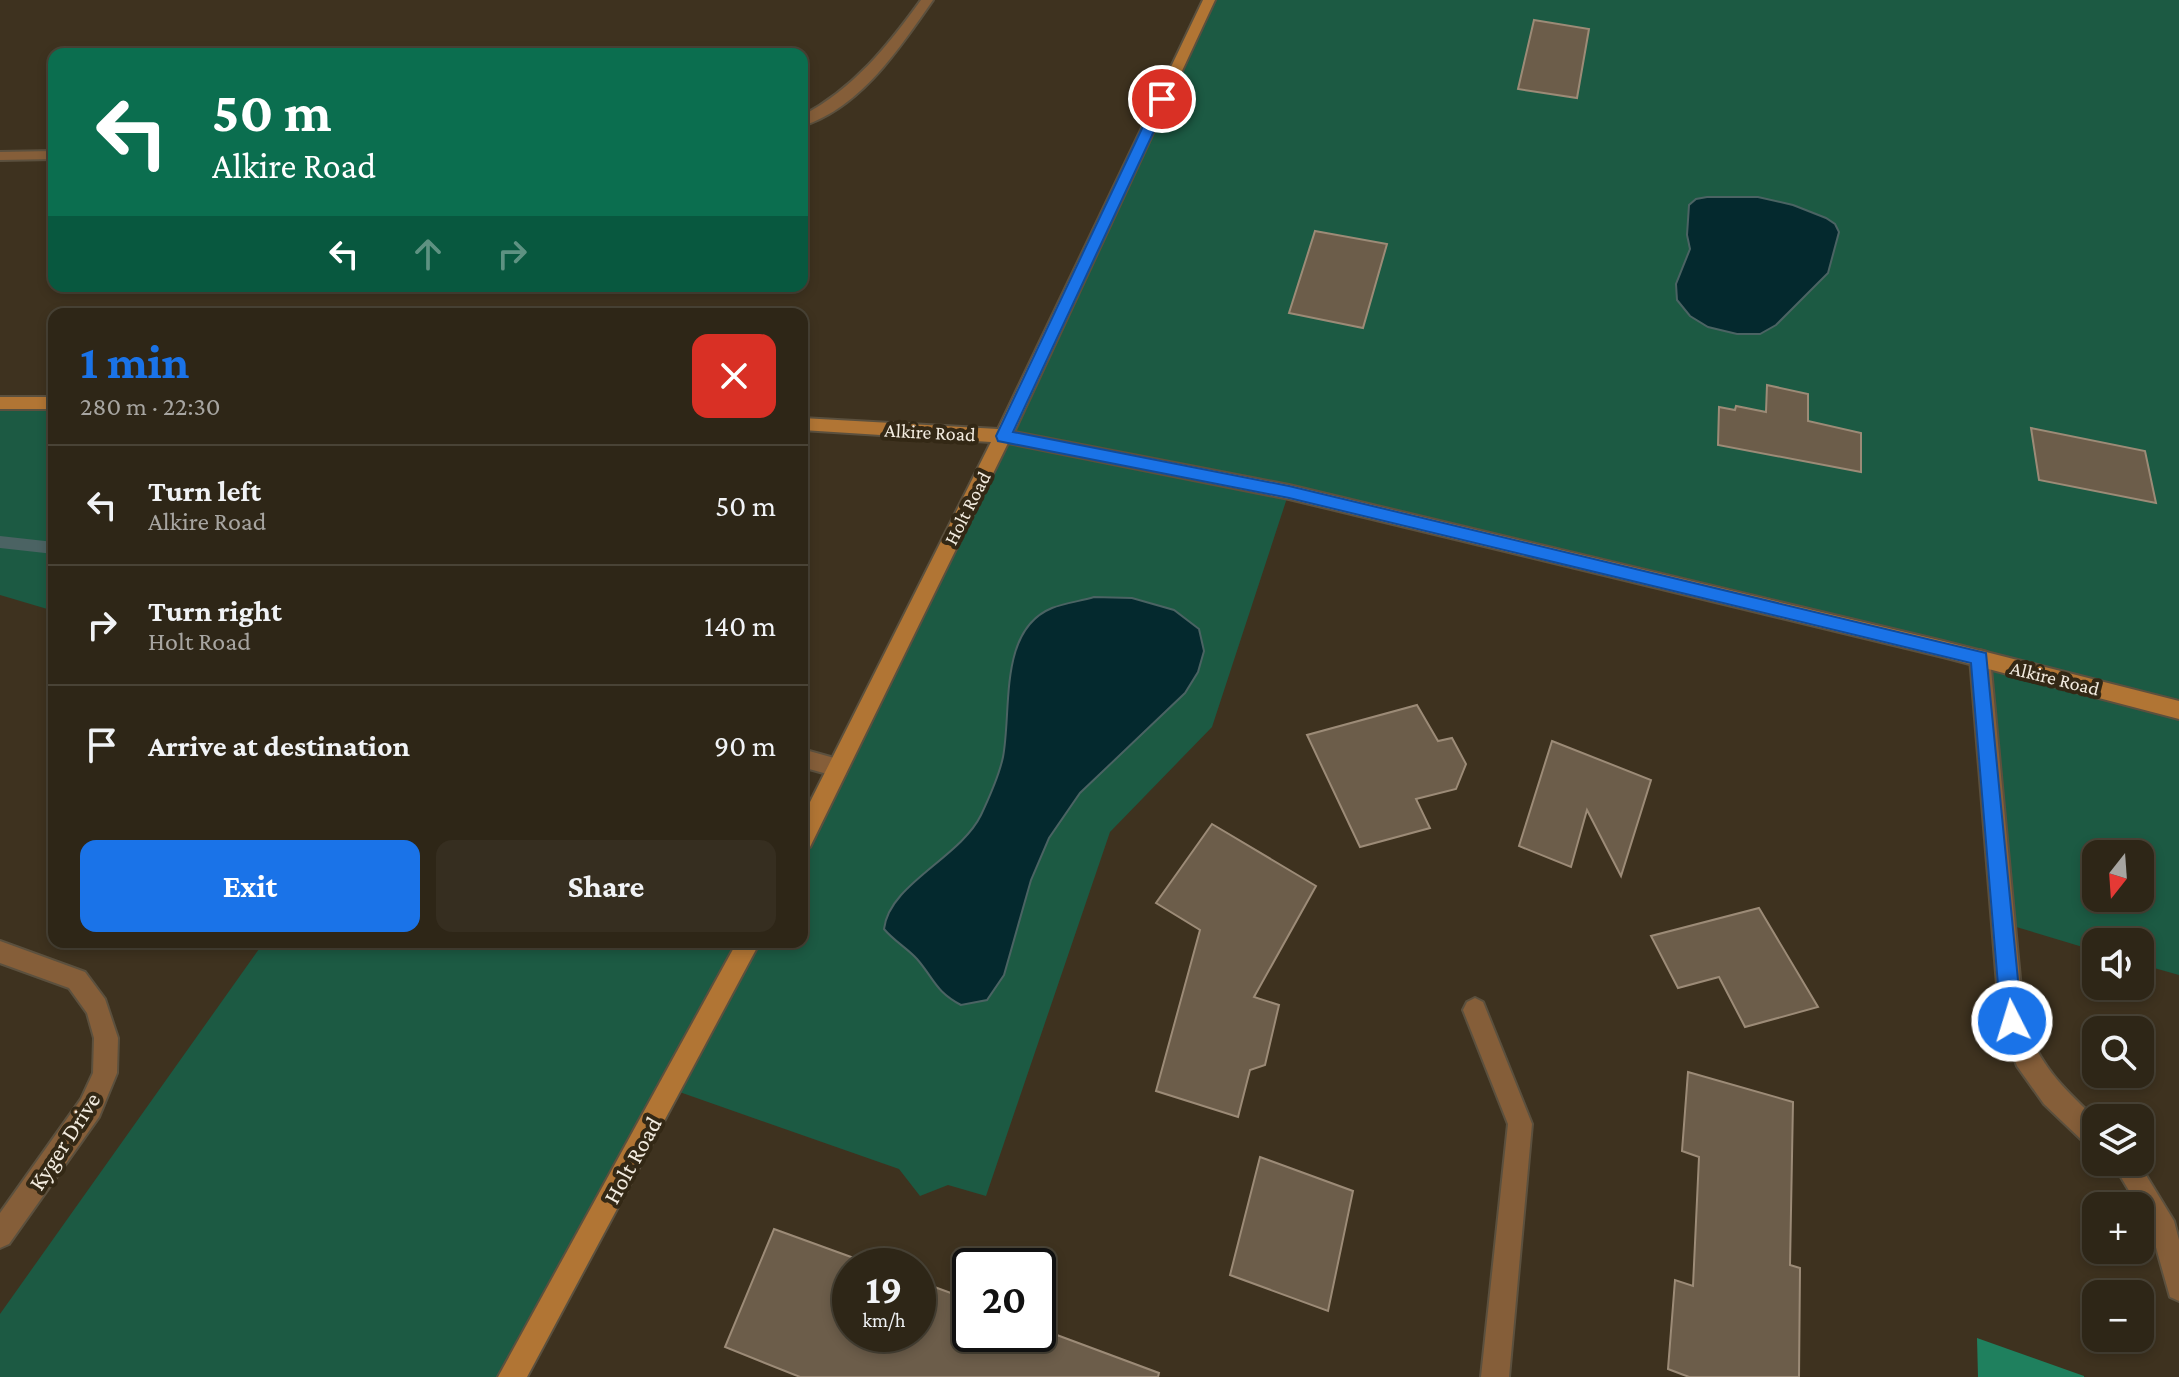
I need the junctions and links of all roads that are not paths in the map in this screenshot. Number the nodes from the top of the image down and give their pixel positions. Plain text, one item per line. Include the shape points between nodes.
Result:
1 (927, 0) edge
2 (1209, 0) edge
3 (808, 119) edge
4 (48, 155) edge
5 (0, 156) edge
6 (0, 403) edge
7 (48, 403) edge
8 (808, 424) edge
9 (1003, 436) junction
10 (1980, 658) junction
11 (2179, 710) edge
12 (808, 760) edge
13 (838, 768) junction
14 (808, 828) edge
15 (746, 948) edge
16 (0, 952) edge
17 (1475, 1010) dead end
18 (2082, 1123) edge
19 (2133, 1176) edge
20 (0, 1235) edge
21 (2179, 1288) edge
22 (512, 1377) edge
23 (1495, 1377) edge

1 - 3 street via 864,82
2 - 9 main road, Holt Road
4 - 5 street
6 - 7 main road
8 - 9 main road, Alkire Road
9 - 10 main road, Alkire Road via 1304,495
9 - 13 main road, Holt Road
10 - 11 main road, Alkire Road
10 - 18 street via 2012,1021 2025,1058
12 - 13 street
13 - 14 main road, Holt Road
15 - 22 main road, Holt Road
16 - 20 street, Kyger Drive via 77,980 97,1007 106,1038 105,1073 90,1108
17 - 23 street via 1520,1124
19 - 21 street via 2161,1221

